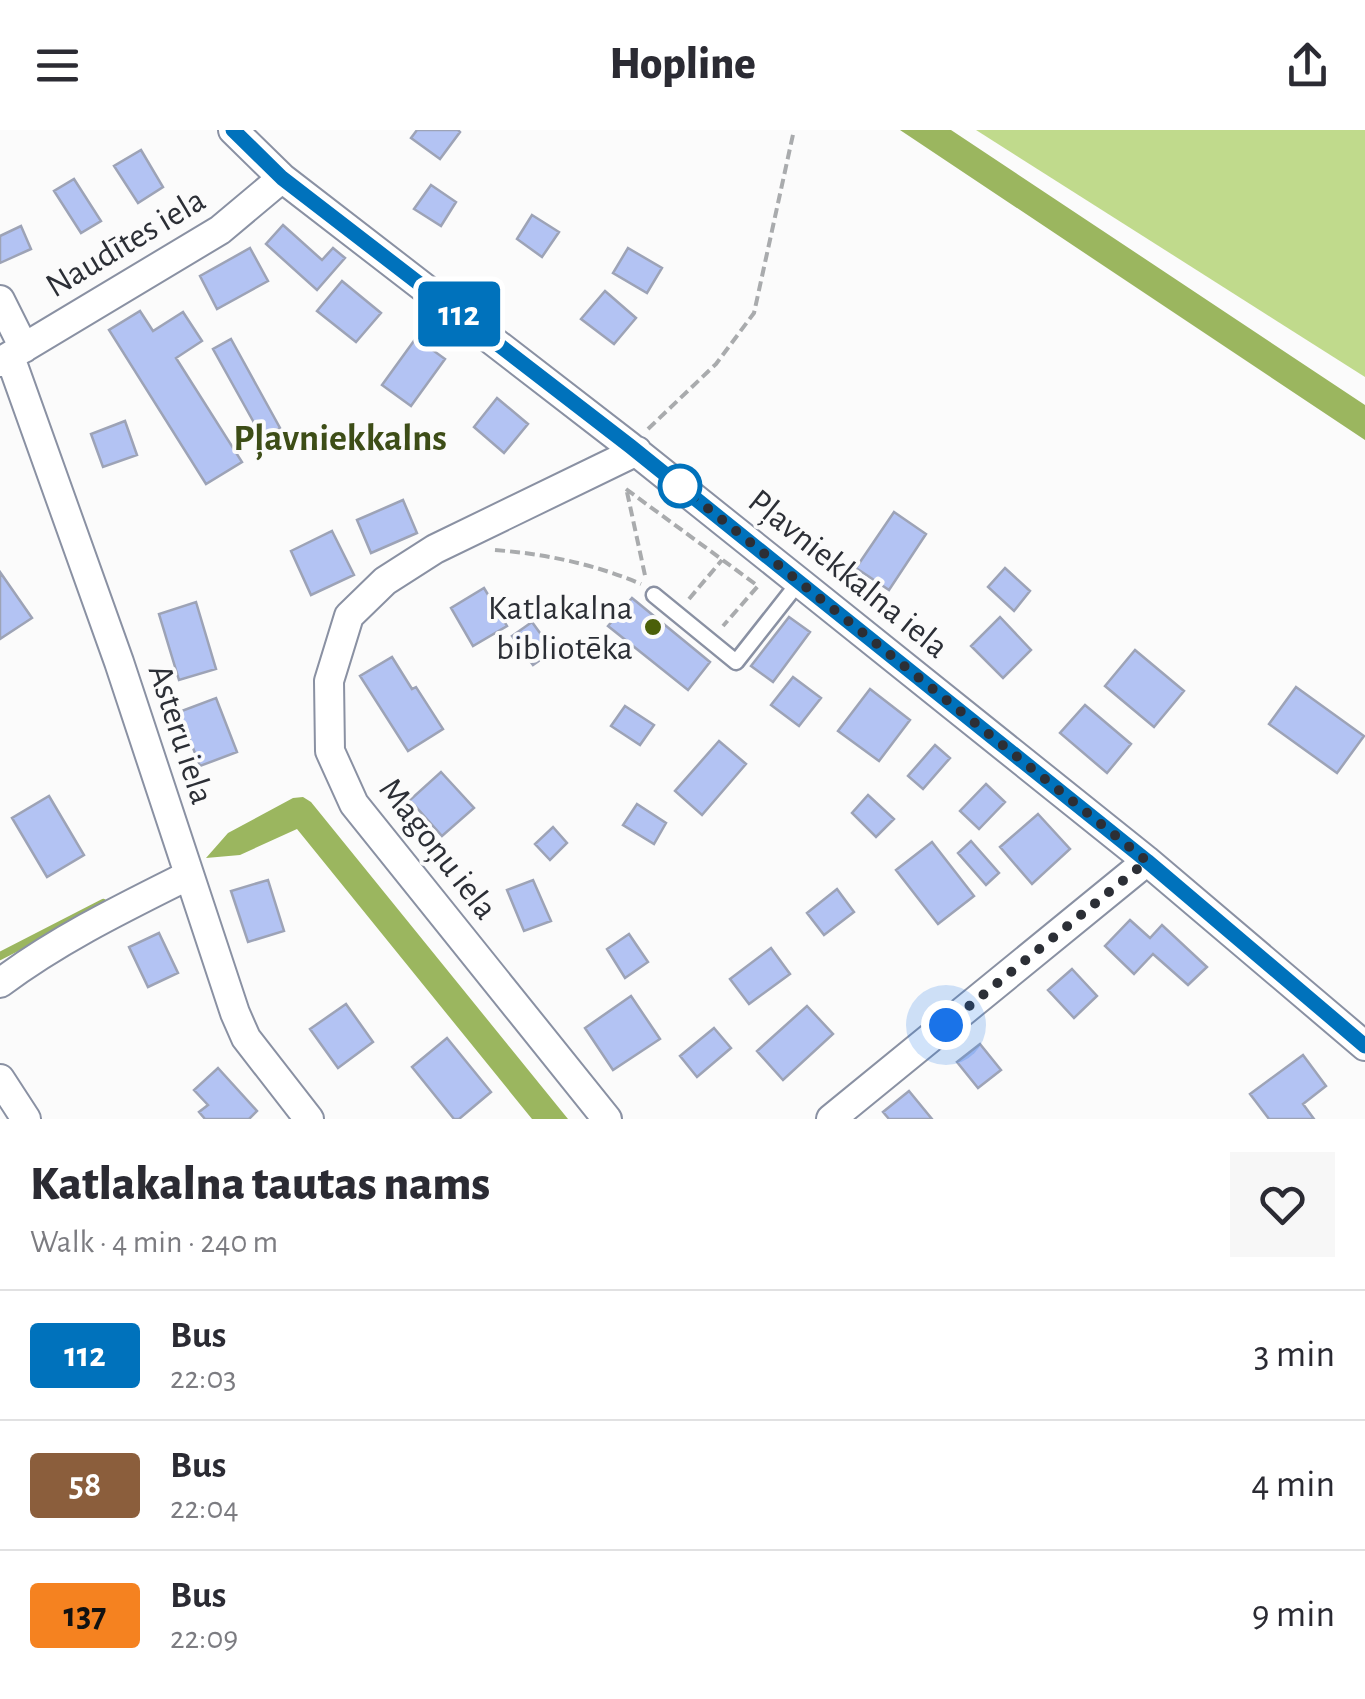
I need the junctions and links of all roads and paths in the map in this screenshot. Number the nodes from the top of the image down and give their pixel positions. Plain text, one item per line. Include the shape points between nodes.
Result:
1 (233, 130) edge
2 (794, 130) edge
3 (282, 178) junction
4 (0, 300) edge
5 (11, 356) edge
6 (633, 448) junction
7 (483, 550) dead end
8 (722, 560) junction
9 (799, 582) junction
10 (654, 595) dead end
11 (677, 614) junction
12 (710, 641) junction
13 (1147, 861) junction
14 (190, 875) junction
15 (12, 980) edge
16 (1365, 1046) edge
17 (0, 1079) edge
18 (26, 1119) edge
19 (309, 1119) edge
20 (607, 1119) edge
21 (830, 1119) edge

1 - 3 street, Pļavniekkalna iela
2 - 6 path via 754,314 716,364
3 - 5 street, Naudītes iela via 220,230
3 - 6 street, Pļavniekkalna iela
4 - 5 street, Asteru iela
5 - 14 street, Asteru iela
6 - 9 street, Pļavniekkalna iela
6 - 20 street, Magoņu iela via 384,581 349,616 328,681 330,750 354,804
7 - 8 path via 572,560 648,587 626,489
8 - 11 path
8 - 12 path via 758,586
9 - 12 lane via 736,662
9 - 13 street, Pļavniekkalna iela
10 - 11 lane
11 - 12 lane
13 - 16 street, Pļavniekkalna iela
13 - 21 street
14 - 15 street via 75,931
14 - 19 street, Asteru iela via 246,1038
17 - 18 street

